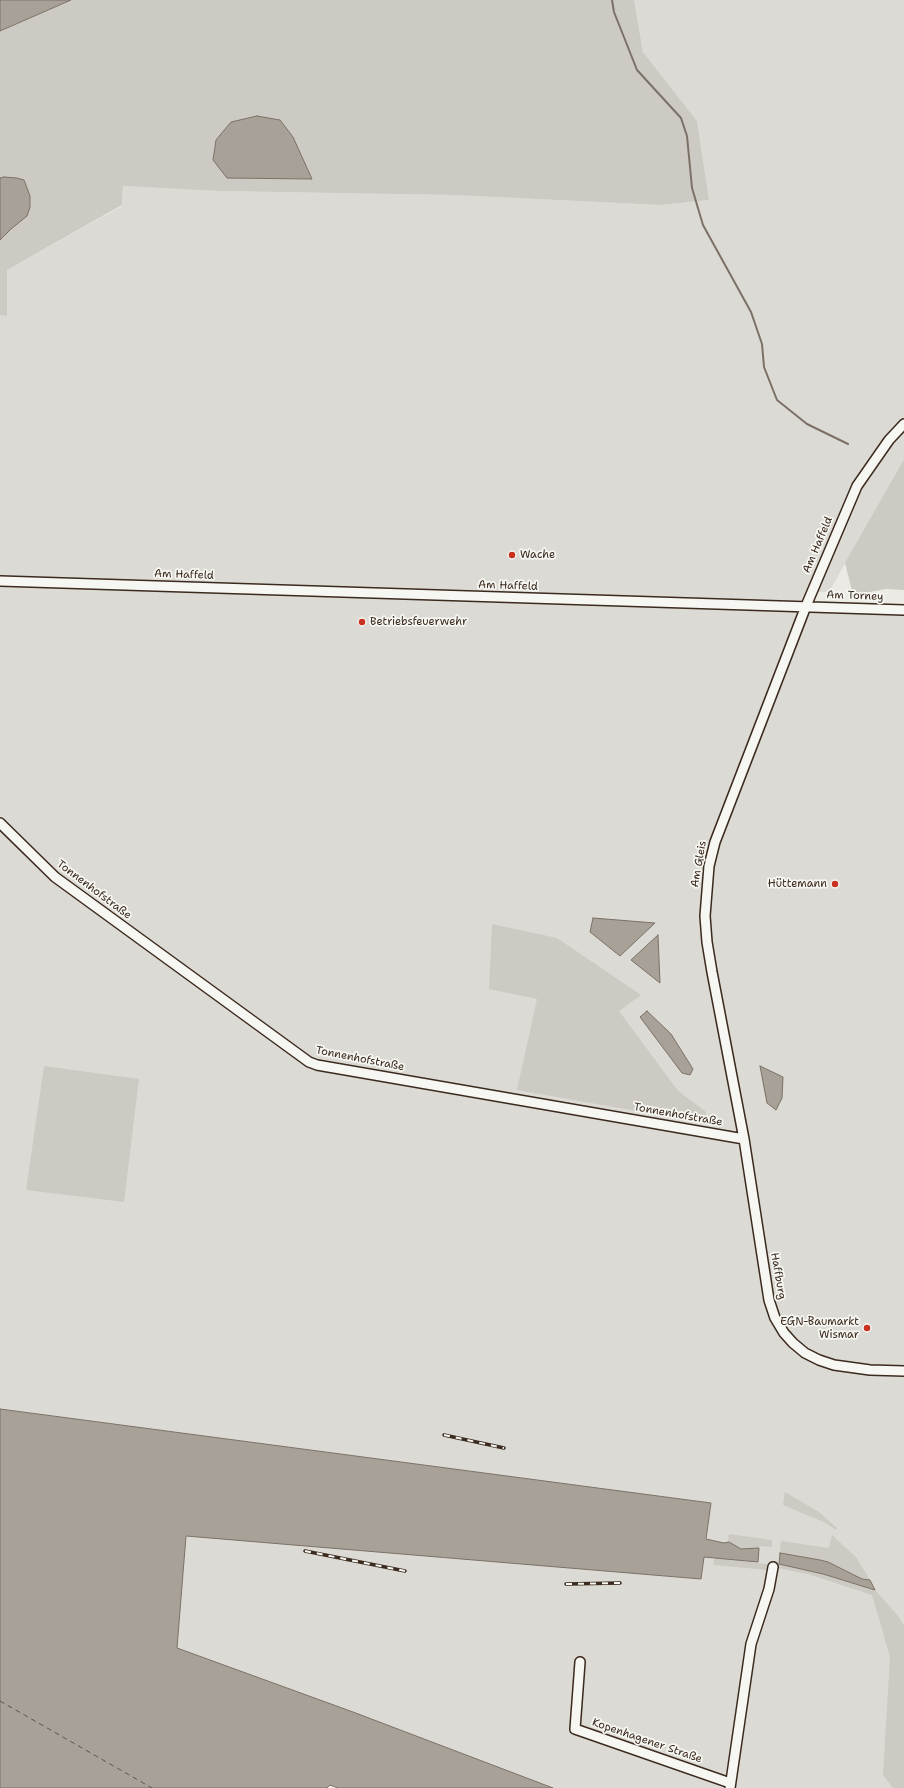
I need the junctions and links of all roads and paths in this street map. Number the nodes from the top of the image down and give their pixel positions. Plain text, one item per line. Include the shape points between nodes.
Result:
1 (904, 424) edge
2 (0, 581) edge
3 (806, 606) junction
4 (904, 610) edge
5 (0, 823) edge
6 (744, 1139) junction
7 (904, 1371) edge
8 (773, 1567) dead end
9 (580, 1662) dead end
10 (730, 1785) edge

1 - 3 street, Am Haffeld via 889,440 857,486
2 - 3 street, Am Haffeld
3 - 4 street, Am Torney
3 - 6 street, Am Gleis via 723,818 709,866 705,916 707,942
5 - 6 street, Tonnenhofstraße via 55,877 309,1062
6 - 7 street, Haffburg via 769,1300 784,1333 805,1353 834,1365
8 - 10 street, Kopenhagener Straße via 769,1589 751,1644
9 - 10 street, Kopenhagener Straße via 575,1729

